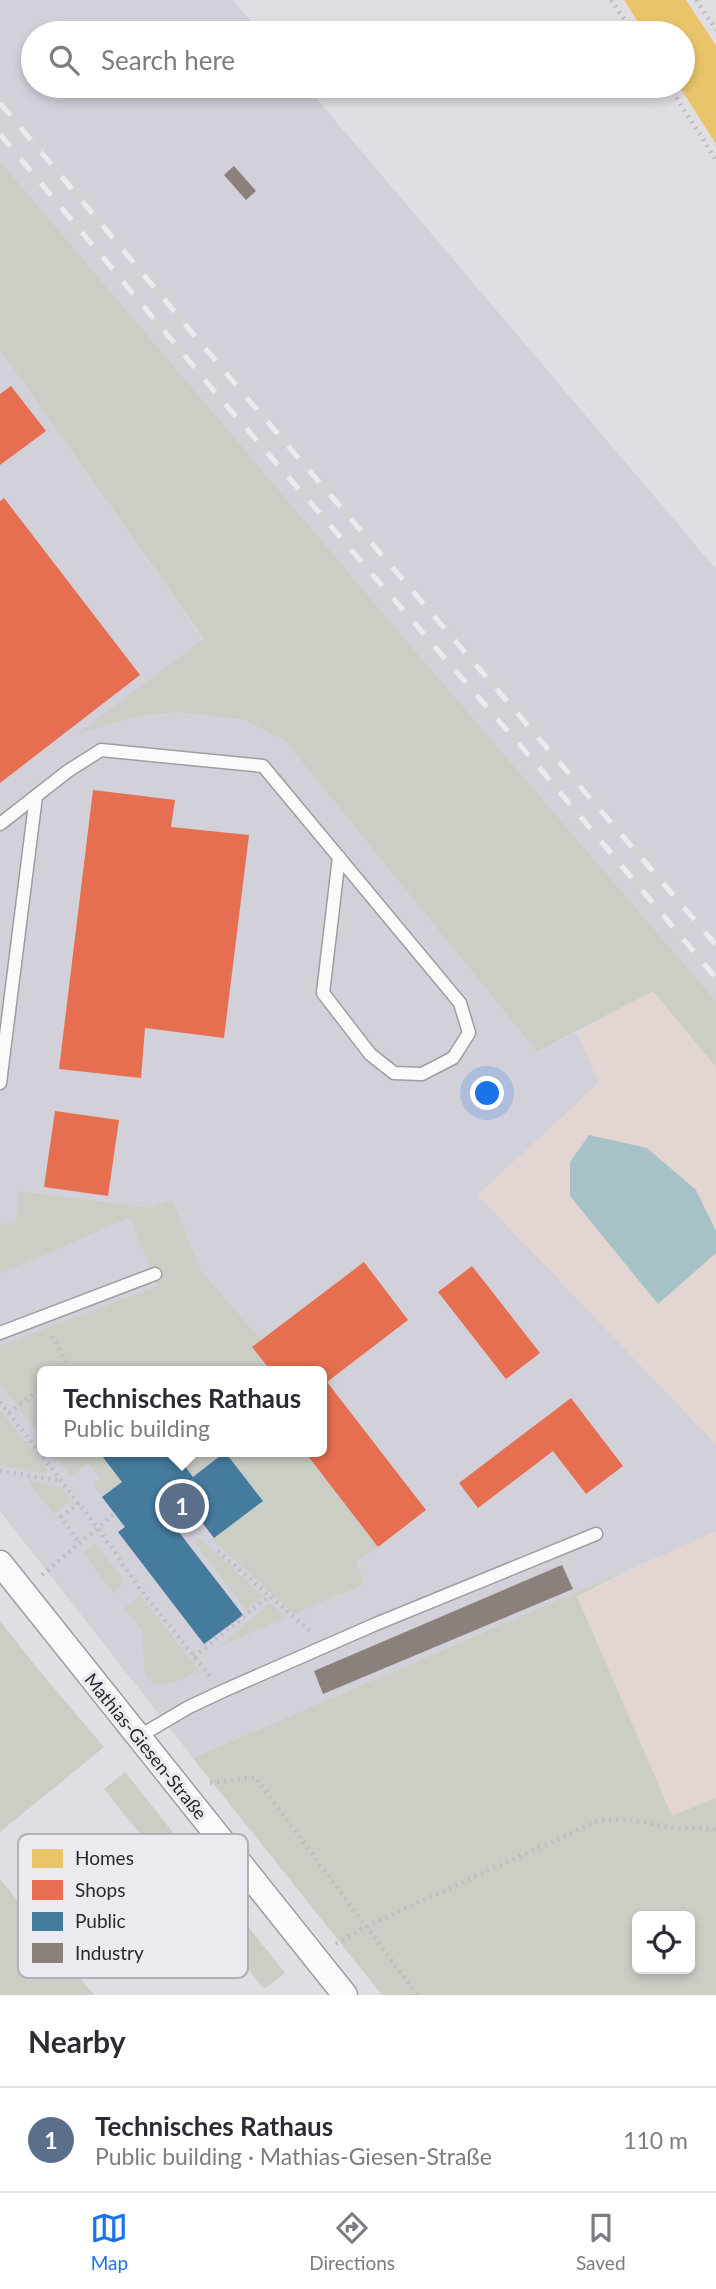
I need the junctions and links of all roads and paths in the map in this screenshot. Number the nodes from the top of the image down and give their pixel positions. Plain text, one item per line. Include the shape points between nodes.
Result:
1 (611, 0) edge
2 (696, 0) edge
3 (626, 21) edge
4 (716, 30) edge
5 (677, 98) edge
6 (716, 160) edge
7 (36, 796) junction
8 (0, 824) edge
9 (339, 857) junction
10 (0, 1083) edge
11 (155, 1274) dead end
12 (44, 1317) junction
13 (0, 1333) edge
14 (66, 1366) edge
15 (37, 1391) edge
16 (0, 1402) edge
17 (9, 1413) junction
18 (37, 1449) edge
19 (43, 1457) edge
20 (0, 1471) edge
21 (62, 1481) junction
22 (79, 1503) junction
23 (115, 1513) dead end
24 (97, 1527) junction
25 (596, 1534) dead end
26 (79, 1542) junction
27 (218, 1550) dead end
28 (0, 1563) edge
29 (23, 1591) junction
30 (269, 1596) junction
31 (326, 1646) junction
32 (194, 1657) junction
33 (223, 1691) junction
34 (138, 1737) junction
35 (178, 1788) junction
36 (716, 1830) edge
37 (215, 1834) edge
38 (248, 1875) edge
39 (365, 1927) junction
40 (315, 1958) junction
41 (345, 1995) edge
42 (417, 1995) edge

1 - 3 path
2 - 4 path
5 - 6 path
7 - 8 lane
7 - 9 lane via 101,750 263,766
7 - 10 lane
9 - 9 lane via 323,993 370,1054 394,1073 422,1074 453,1058 469,1033 460,1003
11 - 12 lane
12 - 13 lane
12 - 14 path
15 - 17 path
16 - 17 path
17 - 18 path
19 - 21 path
20 - 21 path
21 - 22 path
22 - 24 path
22 - 26 path via 61,1517
23 - 24 path
24 - 26 path
24 - 32 path
25 - 31 lane
26 - 29 path
27 - 30 path
28 - 29 street, Mathias-Giesen-Straße
29 - 34 street, Mathias-Giesen-Straße
30 - 31 path
30 - 32 path
31 - 33 lane
32 - 33 path
33 - 34 lane
34 - 35 street, Mathias-Giesen-Straße
35 - 37 street, Mathias-Giesen-Straße
35 - 39 path via 255,1777
36 - 39 path via 673,1828 632,1819 597,1821
38 - 40 street, Mathias-Giesen-Straße
39 - 40 path
39 - 42 path
40 - 41 street, Mathias-Giesen-Straße

